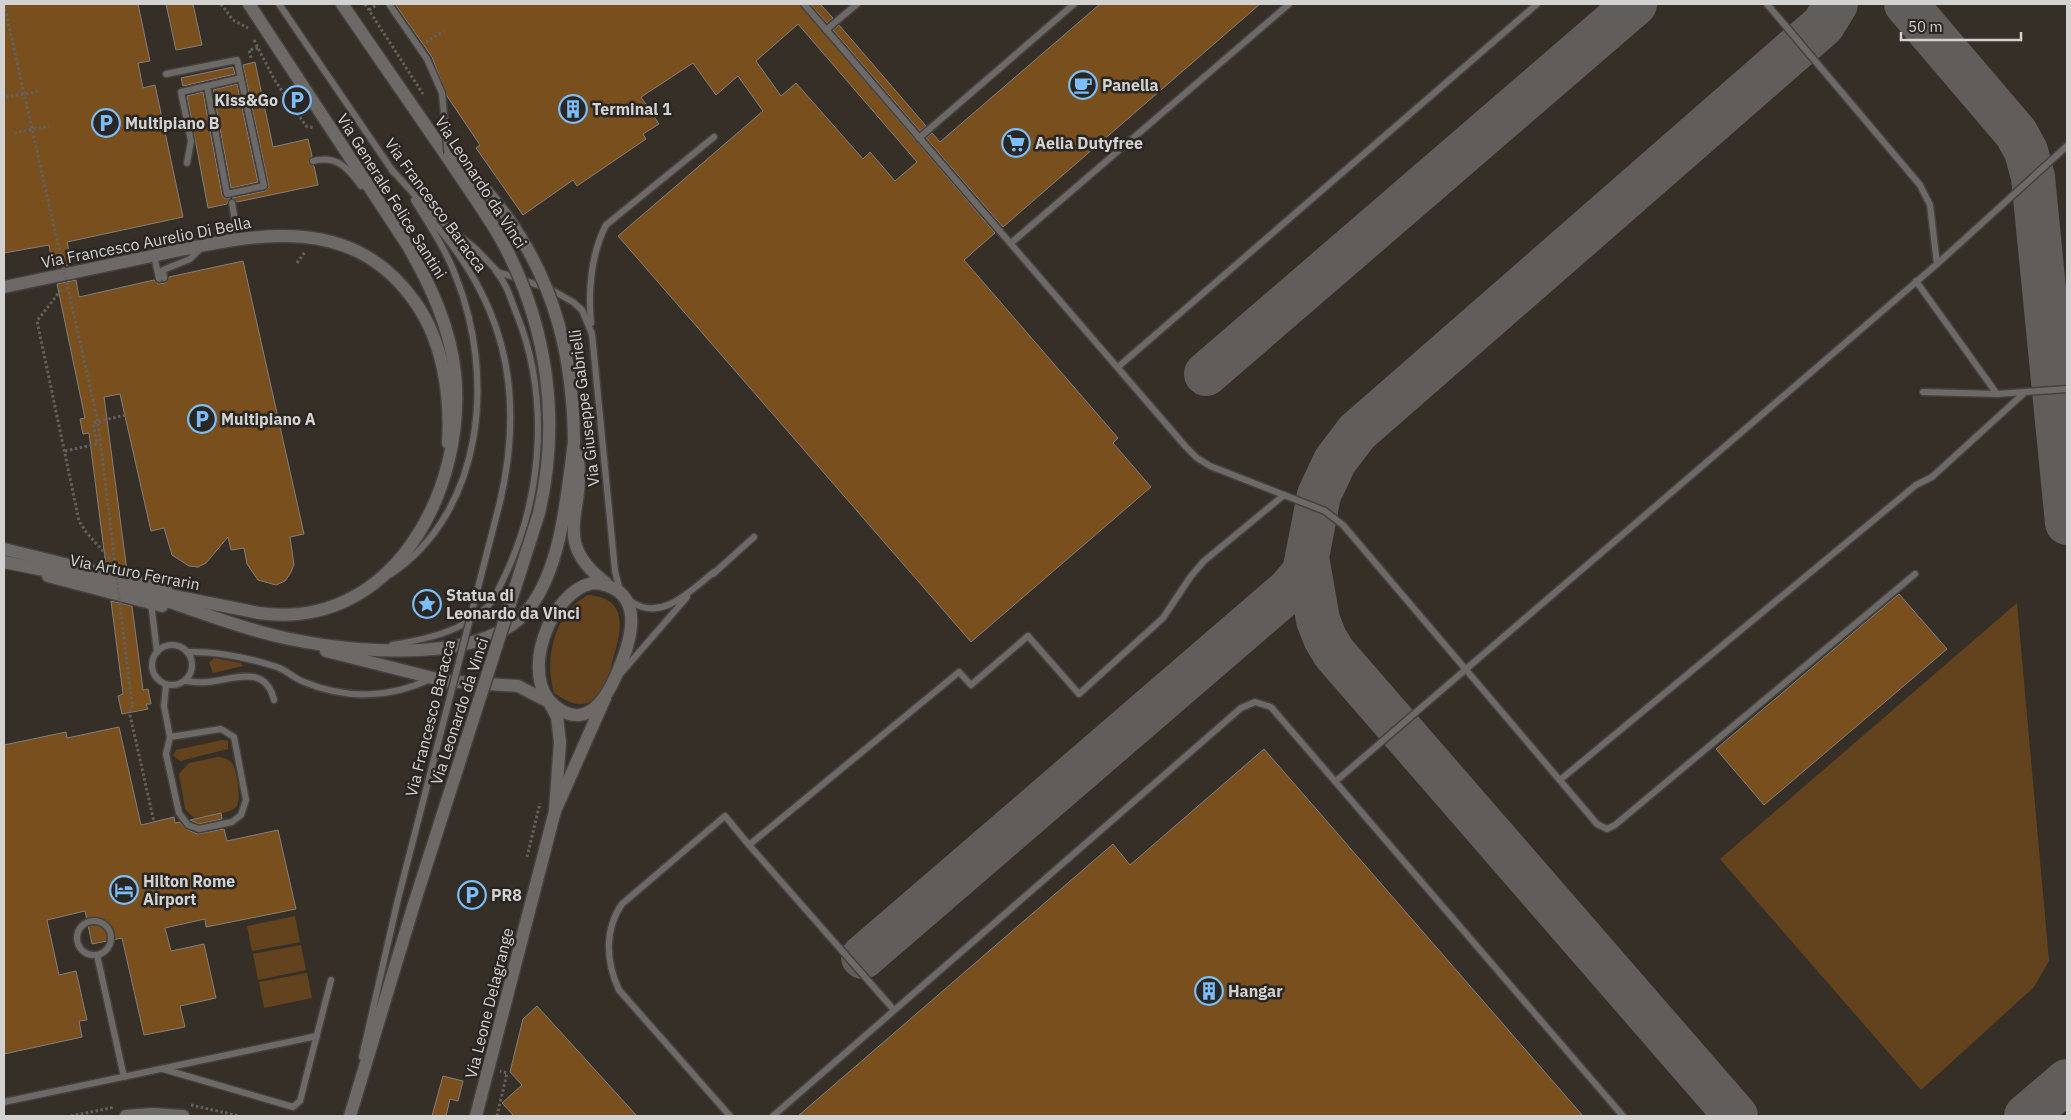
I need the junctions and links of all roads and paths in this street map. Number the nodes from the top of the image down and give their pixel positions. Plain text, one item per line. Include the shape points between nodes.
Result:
1 (4, 4) edge
2 (249, 4) edge
3 (279, 4) edge
4 (342, 4) edge
5 (365, 4) edge
6 (378, 4) edge
7 (389, 4) edge
8 (804, 4) edge
9 (857, 4) edge
10 (1074, 4) edge
11 (1288, 4) edge
12 (1537, 4) edge
13 (1767, 4) edge
14 (250, 29) dead end
15 (826, 30) junction
16 (258, 48) junction
17 (251, 58) dead end
18 (166, 74) dead end
19 (241, 78) junction
20 (207, 86) junction
21 (41, 91) dead end
22 (23, 94) junction
23 (6, 97) dead end
24 (49, 126) dead end
25 (31, 130) junction
26 (319, 130) dead end
27 (14, 133) dead end
28 (714, 137) dead end
29 (919, 138) junction
30 (2067, 146) edge
31 (448, 158) junction
32 (313, 161) dead end
33 (187, 163) dead end
34 (392, 170) junction
35 (377, 199) junction
36 (414, 200) junction
37 (232, 203) dead end
38 (230, 240) junction
39 (1011, 243) junction
40 (205, 244) junction
41 (310, 249) dead end
42 (154, 255) junction
43 (297, 263) dead end
44 (1937, 264) junction
45 (491, 266) junction
46 (1916, 281) junction
47 (4, 287) edge
48 (63, 287) dead end
49 (592, 334) junction
50 (1118, 367) junction
51 (2067, 389) edge
52 (1922, 392) dead end
53 (1997, 394) junction
54 (2024, 394) junction
55 (125, 415) dead end
56 (98, 422) junction
57 (64, 452) junction
58 (442, 483) junction
59 (1284, 495) junction
60 (570, 514) junction
61 (754, 537) dead end
62 (4, 549) edge
63 (22, 552) junction
64 (4, 562) edge
65 (119, 565) dead end
66 (4, 566) edge
67 (714, 572) junction
68 (1915, 574) dead end
69 (127, 588) junction
70 (365, 591) junction
71 (617, 591) junction
72 (151, 603) junction
73 (259, 613) junction
74 (262, 632) junction
75 (361, 648) junction
76 (156, 652) junction
77 (187, 652) junction
78 (1466, 668) junction
79 (432, 678) junction
80 (616, 679) junction
81 (185, 681) junction
82 (166, 685) junction
83 (605, 698) junction
84 (274, 700) dead end
85 (550, 702) junction
86 (170, 737) junction
87 (1560, 780) junction
88 (1336, 781) junction
89 (541, 800) dead end
90 (555, 811) junction
91 (154, 822) dead end
92 (749, 845) junction
93 (525, 865) dead end
94 (97, 955) junction
95 (331, 980) dead end
96 (894, 1010) junction
97 (317, 1036) junction
98 (162, 1069) junction
99 (124, 1077) junction
100 (4, 1102) edge
101 (126, 1116) edge
102 (184, 1116) edge
103 (349, 1116) edge
104 (476, 1116) edge
105 (730, 1116) edge
106 (774, 1116) edge
107 (1623, 1116) edge

1 - 22 path, bridge
2 - 35 street, Via Generale Felice Santini
3 - 34 lane, Via Francesco Baracca
4 - 31 street, Via Leonardo da Vinci
5 - 6 path via 369,10
7 - 31 lane, bridge via 436,77 442,93
8 - 15 lane
9 - 15 lane
10 - 29 lane
11 - 39 lane
12 - 50 lane
13 - 44 lane via 1920,185 1930,205
14 - 16 path
15 - 29 lane
16 - 17 path via 249,50
16 - 26 path via 274,79 306,126
18 - 19 lane via 237,60
19 - 20 lane
19 - 20 lane via 264,186 227,194
20 - 33 lane via 181,92 191,141
21 - 22 path
22 - 23 path
22 - 25 path, bridge
24 - 25 path
25 - 27 path
25 - 56 path, bridge
28 - 49 lane via 606,225 592,274
29 - 39 lane
30 - 44 lane
31 - 60 street, bridge via 470,174 492,197 544,278 565,348 580,476
31 - 103 street, Via Leonardo da Vinci, bridge via 502,242 535,317 548,395 546,474 533,532
32 - 35 lane via 322,158 348,167 367,192
34 - 36 lane, Via Francesco Baracca
34 - 45 lane, Via Giuseppe Gabrielli via 432,214 475,248
35 - 58 street, Via Generale Felice Santini via 428,283 452,352 456,400
36 - 70 lane via 448,258 462,293 476,359 477,418 468,463 442,521 406,564
36 - 103 lane, Via Francesco Baracca, bridge via 448,239 487,302 505,357 511,423 508,464 500,502 400,889
37 - 38 lane via 234,221
38 - 40 street, Via Francesco Aurelio Di Bella
38 - 58 street, Via Francesco Aurelio Di Bella via 281,234 321,238 363,253 396,278 424,317 442,362 448,435
39 - 50 lane
40 - 42 street, Via Francesco Aurelio Di Bella
40 - 42 lane via 190,259 163,270 162,279
41 - 43 path
42 - 47 street, Via Francesco Aurelio Di Bella
44 - 46 lane
45 - 49 lane, Via Giuseppe Gabrielli via 510,277 561,294 582,310
45 - 75 lane via 504,281 528,341 534,371 538,428 533,485 513,558 490,604 463,625 416,641
46 - 53 lane
46 - 78 lane
48 - 57 path via 37,321
49 - 71 lane, Via Giuseppe Gabrielli
50 - 59 lane via 1197,458
51 - 54 lane
52 - 53 lane
53 - 54 lane
54 - 87 lane via 1932,477 1916,485
55 - 56 path
56 - 57 path via 93,423 97,444
56 - 91 path, bridge via 132,705 130,715
57 - 65 path via 79,521 110,559 109,563
58 - 70 street, Via Arturo Ferrarin via 415,540 385,575
59 - 78 lane via 1325,511 1343,525
59 - 92 lane via 1204,562 1163,618 1079,694 1028,636 971,685 959,672
60 - 71 street via 579,556 588,568
60 - 75 street via 536,599 527,612 508,628 485,640 460,646
61 - 67 lane
62 - 63 street
63 - 69 street
63 - 73 street, Via Arturo Ferrarin
64 - 69 street, Via Arturo Ferrarin
66 - 72 street
67 - 71 lane via 670,605 659,609 639,606
67 - 80 lane via 683,601
68 - 87 lane via 1614,825 1607,829 1597,824
69 - 73 street, Via Arturo Ferrarin
69 - 74 street
70 - 73 street, Via Arturo Ferrarin via 315,610 284,615
71 - 80 street via 632,614 632,626
71 - 85 street via 593,583 580,586 568,595 552,618 541,651 539,670 544,693
72 - 74 street
72 - 76 lane
74 - 75 street
74 - 79 street
76 - 77 lane via 168,645
76 - 82 lane via 152,671
77 - 79 lane via 208,651 279,667 297,679 346,694 391,693
77 - 81 lane via 192,663
78 - 87 lane
78 - 88 lane
79 - 85 street via 512,685
80 - 83 street
81 - 82 lane
81 - 84 lane via 208,683 243,675 256,677 265,683
82 - 86 lane via 164,706
83 - 85 street via 592,711 576,714 558,709
83 - 90 street, Via Leone Delagrange
85 - 90 street, Via Leone Delagrange via 557,717 560,742
86 - 86 lane via 166,754 183,819 199,829 232,822 240,815 246,800 234,737 221,729
88 - 96 lane via 1271,707 1255,702 1241,708
88 - 107 lane
89 - 93 path
90 - 104 street, Via Leone Delagrange
92 - 96 lane
92 - 105 lane via 725,816 622,904 614,915 609,940 610,964 619,990
94 - 94 lane via 108,949 112,938 108,927 92,920 79,929 77,940 86,953
94 - 99 lane
95 - 97 lane
96 - 106 lane
97 - 98 lane
97 - 98 lane via 300,1101 293,1107
98 - 99 lane
99 - 100 lane
101 - 102 street

